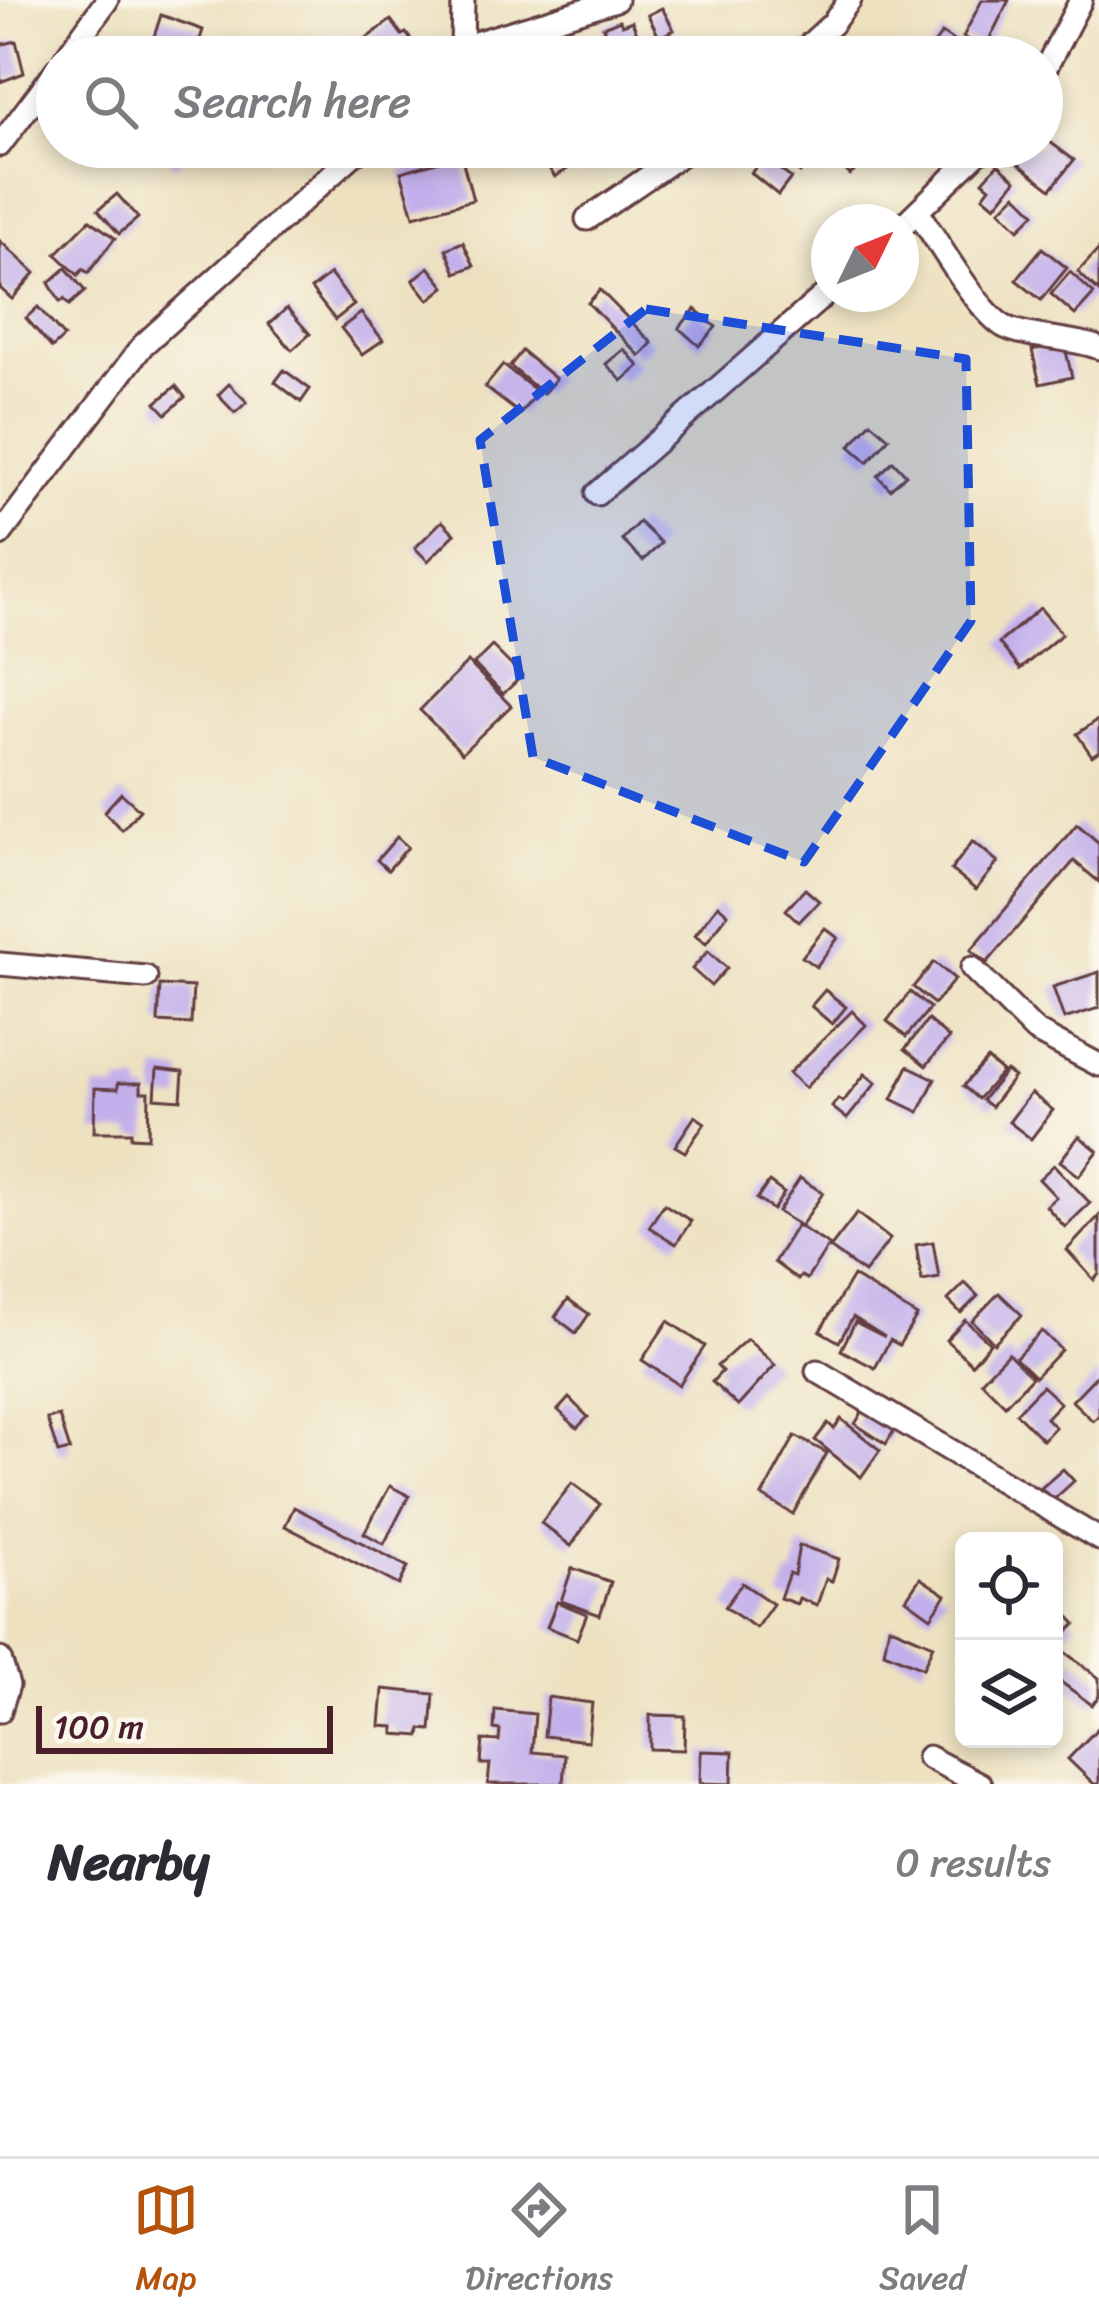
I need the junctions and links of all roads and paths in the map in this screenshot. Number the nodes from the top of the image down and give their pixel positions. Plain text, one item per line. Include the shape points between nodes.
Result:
1 (106, 0) edge
2 (463, 0) edge
3 (616, 0) edge
4 (850, 0) edge
5 (1081, 0) edge
6 (81, 36) edge
7 (459, 36) edge
8 (506, 36) edge
9 (819, 36) edge
10 (1062, 36) edge
11 (36, 97) edge
12 (0, 145) edge
13 (339, 168) edge
14 (661, 168) edge
15 (963, 168) edge
16 (919, 211) edge
17 (587, 219) dead end
18 (919, 230) edge
19 (811, 306) edge
20 (1099, 348) edge
21 (597, 494) dead end
22 (0, 535) edge
23 (0, 964) edge
24 (972, 968) dead end
25 (146, 977) dead end
26 (1099, 1065) edge
27 (817, 1371) dead end
28 (1099, 1539) edge
29 (0, 1659) edge
30 (0, 1711) edge
31 (928, 1756) dead end
32 (980, 1784) edge

1 - 6 street
2 - 7 street
3 - 8 street
4 - 9 street
5 - 10 street
11 - 12 street
13 - 22 street via 143,345
14 - 17 street
15 - 16 street
18 - 20 street via 1004,326
19 - 21 street
23 - 25 street
24 - 26 street via 1035,1031
27 - 28 street
29 - 30 street via 8,1685
31 - 32 street

